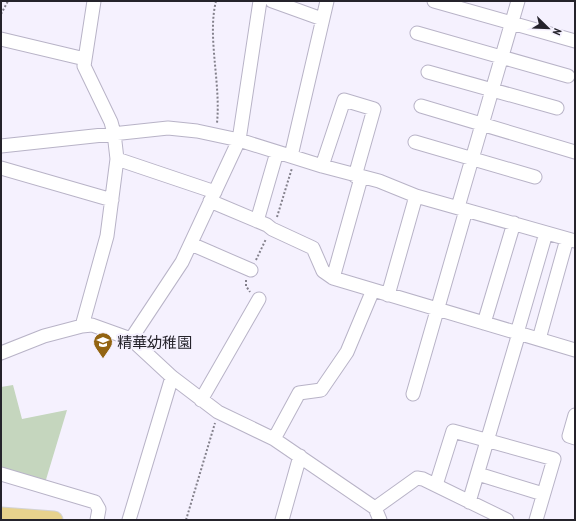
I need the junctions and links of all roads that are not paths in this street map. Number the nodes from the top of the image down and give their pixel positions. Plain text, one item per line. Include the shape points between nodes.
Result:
1 (94, 1) edge
2 (260, 1) edge
3 (272, 1) edge
4 (328, 1) edge
5 (434, 1) edge
6 (518, 1) edge
7 (322, 19) junction
8 (511, 23) junction
9 (417, 33) dead end
10 (1, 39) edge
11 (575, 41) edge
12 (502, 57) junction
13 (85, 59) junction
14 (428, 72) dead end
15 (568, 76) dead end
16 (492, 91) junction
17 (421, 106) dead end
18 (557, 108) dead end
19 (482, 125) junction
20 (114, 133) junction
21 (239, 140) junction
22 (415, 142) dead end
23 (1, 146) edge
24 (277, 152) junction
25 (575, 152) edge
26 (291, 156) junction
27 (472, 158) junction
28 (117, 159) junction
29 (322, 166) junction
30 (1, 168) edge
31 (358, 177) junction
32 (535, 177) dead end
33 (212, 196) junction
34 (416, 196) junction
35 (112, 200) junction
36 (462, 208) junction
37 (257, 221) junction
38 (514, 223) junction
39 (546, 233) junction
40 (571, 240) edge
41 (191, 244) junction
42 (251, 270) dead end
43 (333, 278) junction
44 (373, 290) junction
45 (388, 295) junction
46 (259, 299) dead end
47 (438, 309) junction
48 (484, 323) junction
49 (82, 326) junction
50 (518, 333) junction
51 (131, 339) junction
52 (539, 339) junction
53 (575, 350) edge
54 (1, 353) edge
55 (172, 377) junction
56 (413, 394) dead end
57 (201, 400) junction
58 (575, 415) edge
59 (575, 438) edge
60 (274, 439) junction
61 (487, 441) junction
62 (300, 456) junction
63 (1, 474) edge
64 (478, 474) junction
65 (436, 485) junction
66 (543, 494) junction
67 (469, 502) junction
68 (378, 514) edge
69 (1, 516) edge
70 (488, 516) edge
71 (54, 520) edge
72 (97, 520) edge
73 (129, 520) edge
74 (282, 520) edge
75 (507, 520) edge
76 (536, 520) edge

1 - 13 street
2 - 21 street
3 - 7 street
4 - 7 street
5 - 8 street
6 - 8 street
7 - 26 street via 323,26
8 - 11 street
8 - 12 street
9 - 12 street
10 - 13 street
12 - 15 street
12 - 16 street
13 - 20 street via 84,66
14 - 16 street
16 - 18 street
16 - 19 street
17 - 19 street
19 - 25 street
19 - 27 street
20 - 21 street via 168,128 216,134
20 - 23 street
20 - 28 street
21 - 24 street
21 - 33 street
22 - 27 street
24 - 26 street
24 - 37 street
26 - 29 street
27 - 32 street
27 - 36 street
28 - 33 street
28 - 35 street
29 - 31 street
29 - 31 street via 344,100 374,109
30 - 35 street
31 - 34 street via 379,181
31 - 43 street
33 - 37 street
33 - 41 street
34 - 36 street
34 - 45 street
35 - 49 street via 107,236
36 - 38 street
36 - 47 street
37 - 43 street via 313,248 323,271
38 - 39 street
38 - 48 street
39 - 40 street
39 - 50 street
40 - 52 street
41 - 42 street
41 - 51 street via 182,262
43 - 44 street
44 - 45 street
44 - 60 street via 347,352 320,390 299,393
45 - 47 street
46 - 57 street
47 - 48 street
47 - 56 street
48 - 50 street
49 - 51 street via 92,325
49 - 54 street via 44,336
50 - 52 street
50 - 61 street
51 - 55 street
52 - 53 street
55 - 57 street
55 - 73 street
57 - 60 street via 218,412
58 - 59 street via 569,436
60 - 62 street
61 - 64 street
61 - 65 street via 453,430
61 - 66 street via 554,460
62 - 68 street
62 - 74 street
63 - 72 street via 95,502 99,509
64 - 66 street
64 - 67 street
65 - 67 street
65 - 68 street via 417,478
66 - 76 street
67 - 70 street
69 - 71 main road
70 - 75 street

